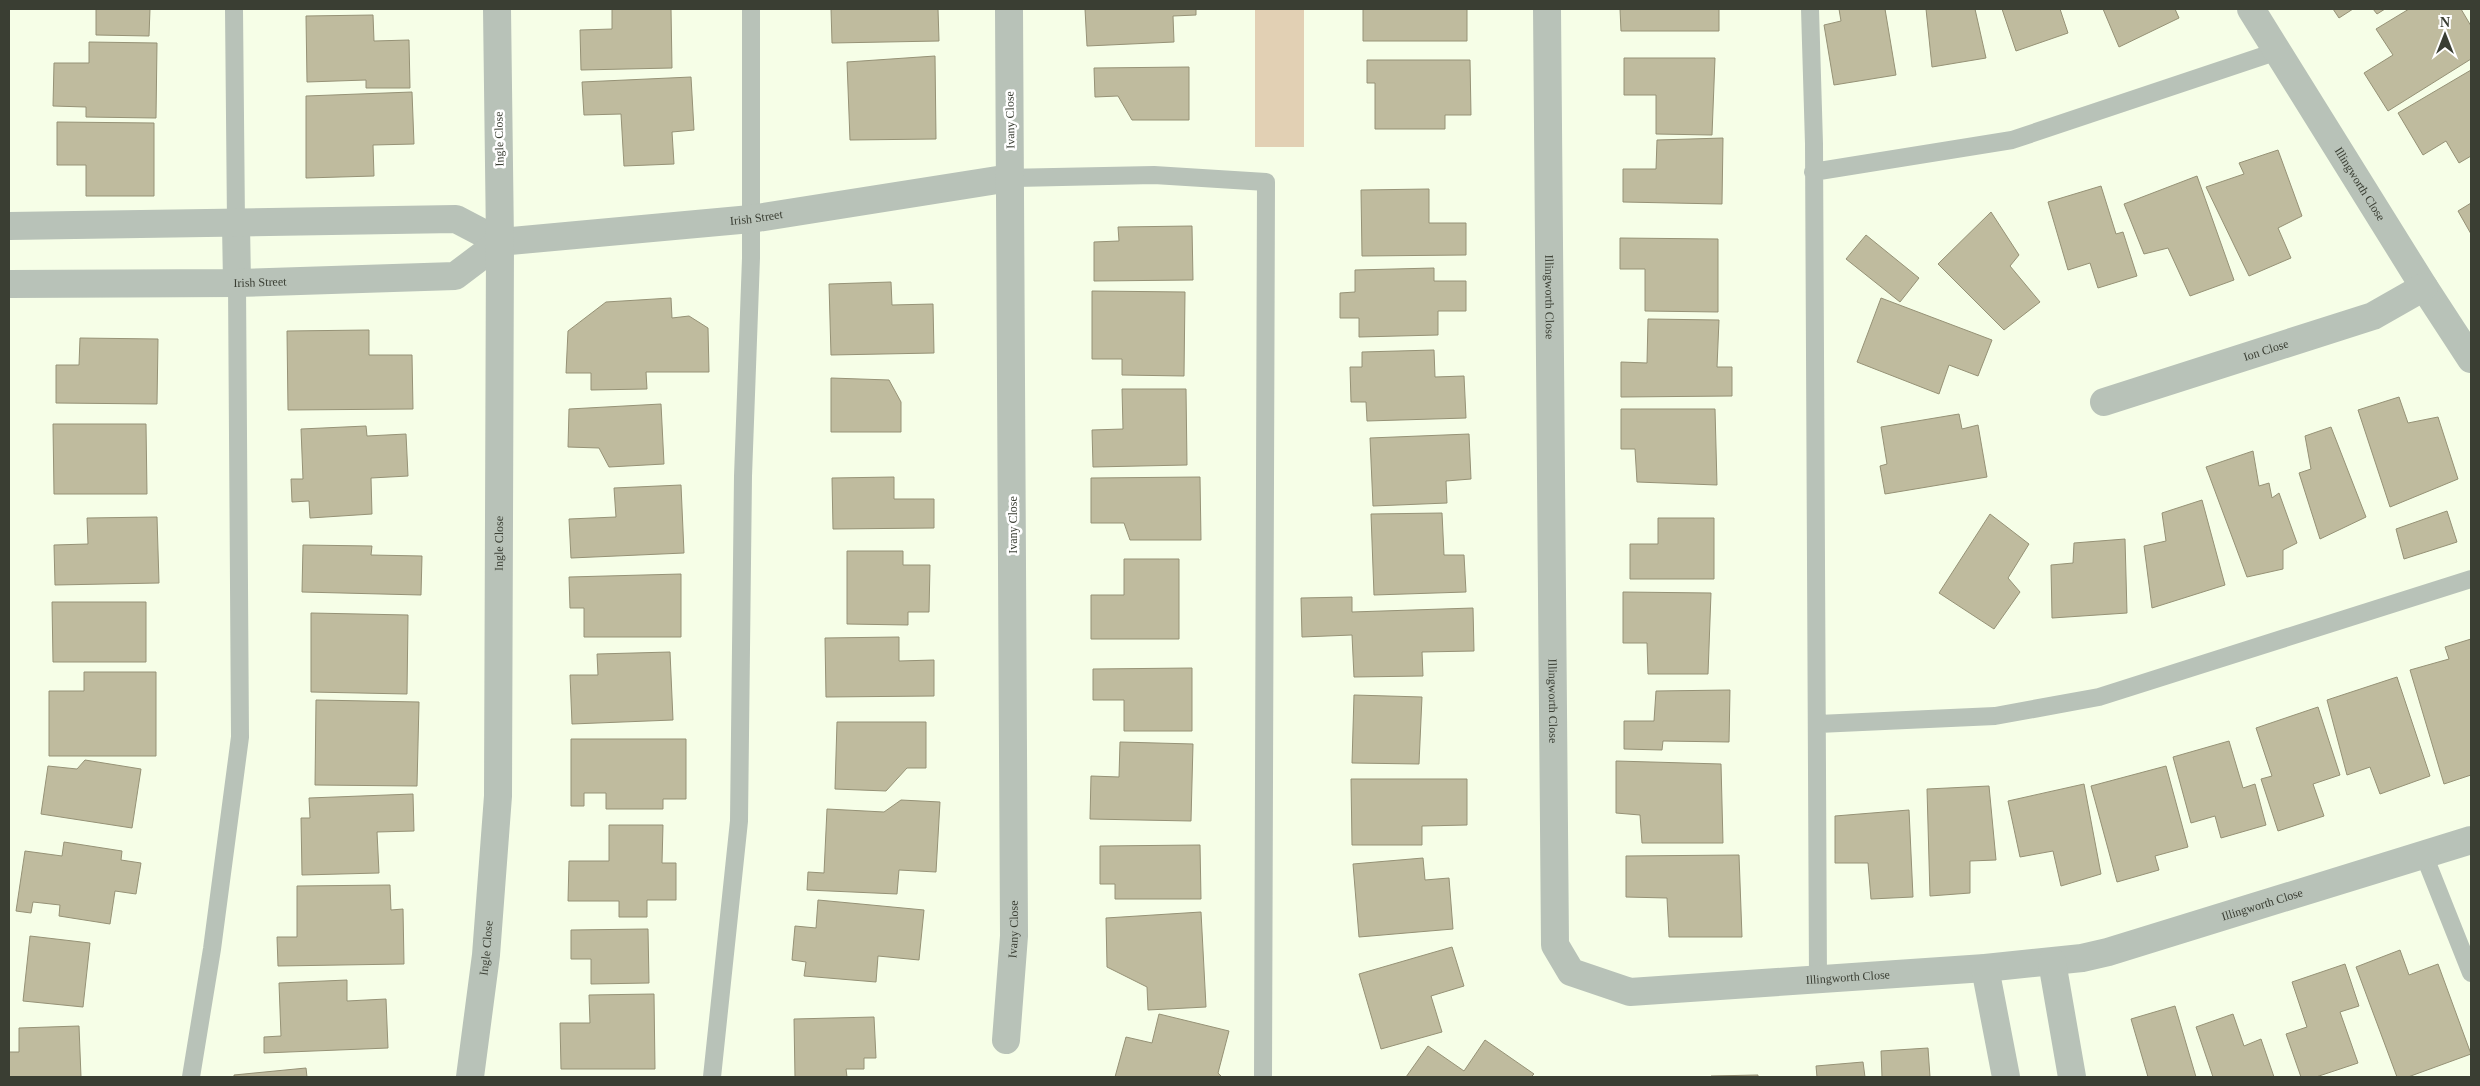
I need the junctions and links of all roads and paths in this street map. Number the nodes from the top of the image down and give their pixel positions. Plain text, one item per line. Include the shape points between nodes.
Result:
1 (234, 9) edge
2 (497, 9) edge
3 (751, 9) edge
4 (1008, 9) edge
5 (1547, 9) edge
6 (1810, 9) edge
7 (2251, 9) edge
8 (2278, 51) junction
9 (1813, 172) junction
10 (1010, 178) junction
11 (751, 219) junction
12 (236, 224) junction
13 (9, 226) edge
14 (500, 242) junction
15 (237, 283) junction
16 (9, 284) edge
17 (2424, 287) junction
18 (2471, 359) edge
19 (2104, 402) dead end
20 (2471, 579) edge
21 (1818, 724) junction
22 (2471, 840) edge
23 (2424, 855) junction
24 (2052, 962) junction
25 (1985, 968) junction
26 (2471, 973) edge
27 (1818, 980) junction
28 (1006, 1040) dead end
29 (191, 1077) edge
30 (470, 1077) edge
31 (712, 1077) edge
32 (1263, 1077) edge
33 (2006, 1077) edge
34 (2072, 1077) edge

1 - 12 lane
2 - 14 street, Ingle Close
3 - 11 lane
4 - 10 street, Ivany Close
5 - 27 street, Illingworth Close via 1555,946 1571,972 1630,992
6 - 9 lane
7 - 8 street, Illingworth Close
8 - 9 lane via 2012,140
8 - 17 street, Illingworth Close
9 - 21 lane
10 - 11 street, Irish Street
10 - 28 street, Ivany Close via 1014,936
10 - 32 lane via 1154,175 1266,182
11 - 14 street, Irish Street
11 - 31 lane via 743,476 739,821
12 - 13 street
12 - 14 street via 456,219
12 - 15 street
14 - 15 street, Irish Street via 455,276
14 - 30 street, Ingle Close via 498,796 486,956
15 - 16 street, Irish Street
15 - 29 lane via 240,738
17 - 18 street, Illingworth Close
17 - 19 street, Ion Close via 2372,316
20 - 21 lane via 2099,697 1995,716
21 - 27 lane
22 - 23 street, Illingworth Close
23 - 24 street, Illingworth Close via 2108,952
23 - 26 lane
24 - 25 street, Illingworth Close
24 - 34 street
25 - 27 street, Illingworth Close
25 - 33 street

